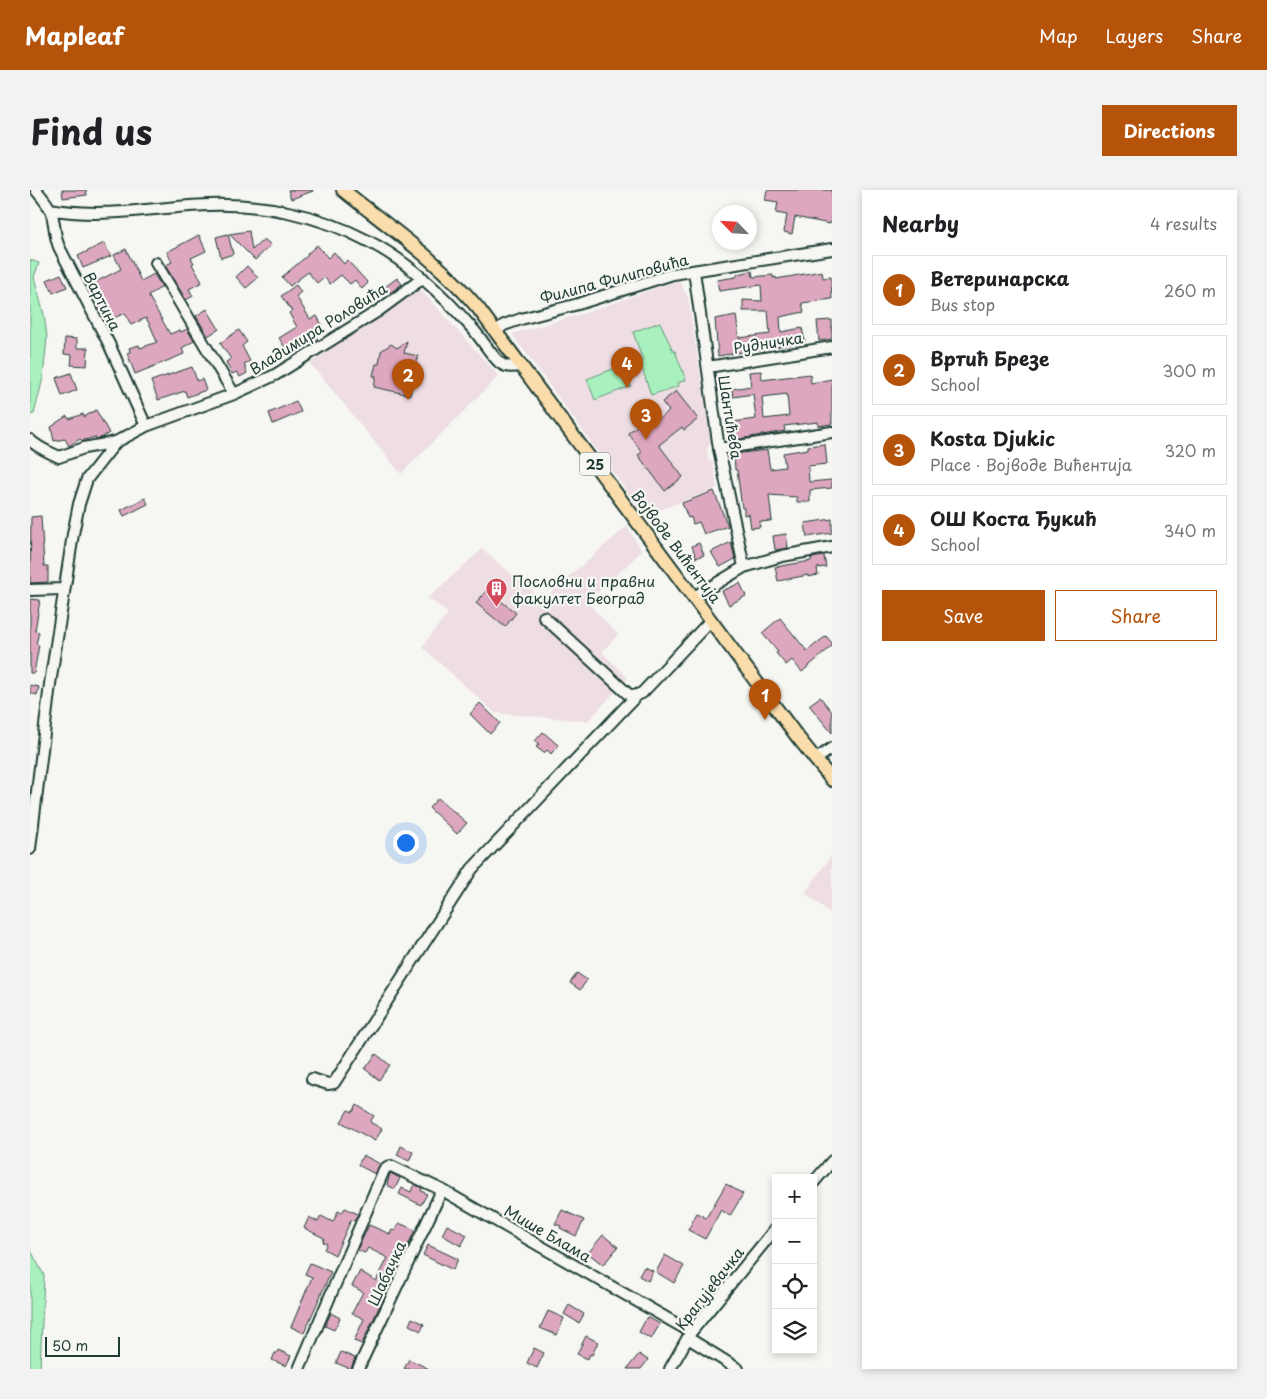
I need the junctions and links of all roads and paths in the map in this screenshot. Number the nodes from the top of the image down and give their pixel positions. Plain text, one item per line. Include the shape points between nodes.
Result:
1 (36, 190) edge
2 (342, 190) edge
3 (50, 208) junction
4 (832, 249) edge
5 (156, 263) dead end
6 (694, 271) junction
7 (423, 278) junction
8 (496, 331) junction
9 (832, 347) edge
10 (522, 366) junction
11 (708, 367) junction
12 (234, 394) junction
13 (146, 426) junction
14 (832, 432) edge
15 (30, 440) edge
16 (116, 442) junction
17 (719, 449) junction
18 (832, 547) edge
19 (744, 567) junction
20 (64, 589) junction
21 (30, 590) edge
22 (694, 597) junction
23 (544, 617) dead end
24 (711, 620) junction
25 (637, 695) junction
26 (832, 748) edge
27 (815, 760) junction
28 (832, 780) edge
29 (30, 849) edge
30 (312, 1079) dead end
31 (832, 1161) edge
32 (817, 1178) edge
33 (442, 1190) junction
34 (772, 1233) edge
35 (689, 1335) junction
36 (299, 1369) edge
37 (358, 1369) edge
38 (670, 1369) edge
39 (738, 1369) edge

1 - 3 street, Вартина
2 - 8 main road, 25 via 442,268
3 - 7 street via 108,214 208,205 277,209 322,222 368,241
3 - 13 street, Вартина via 58,247 109,344
4 - 6 street, Филипа Филиповића
5 - 12 street
6 - 8 street, Филипа Филиповића via 673,274 504,325
6 - 11 street, Шантићева
7 - 10 street via 471,327 499,362 507,366
7 - 12 street, Владимира Роловића via 378,311 275,375
8 - 10 main road, Војводе Вићентија / 25
9 - 11 street, Рудничка
10 - 22 main road, Војводе Вићентија / 25
11 - 17 street, Шантићева
12 - 13 street, Владимира Роловића
13 - 16 street, Владимира Роловића
14 - 17 street
15 - 16 street via 59,457
16 - 20 street, Владимира Роловића via 88,479 78,504
17 - 19 street, Шантићева
18 - 19 street
19 - 22 street
20 - 21 street
20 - 29 street, Владимира Роловића
22 - 24 main road, Војводе Вићентија / 25
23 - 25 street via 628,694
24 - 25 street
24 - 27 main road, Војводе Вићентија / 25
25 - 30 street via 472,869 334,1083
26 - 27 street
27 - 28 main road, Војводе Вићентија / 25
31 - 32 street
33 - 35 street, Мише Блама
33 - 36 street, Мише Блама via 401,1170 389,1166 384,1170
33 - 37 street, Шабачка
34 - 35 street, Крагујевачка
35 - 38 street, Крагујевачка
35 - 39 street, Мише Блама

